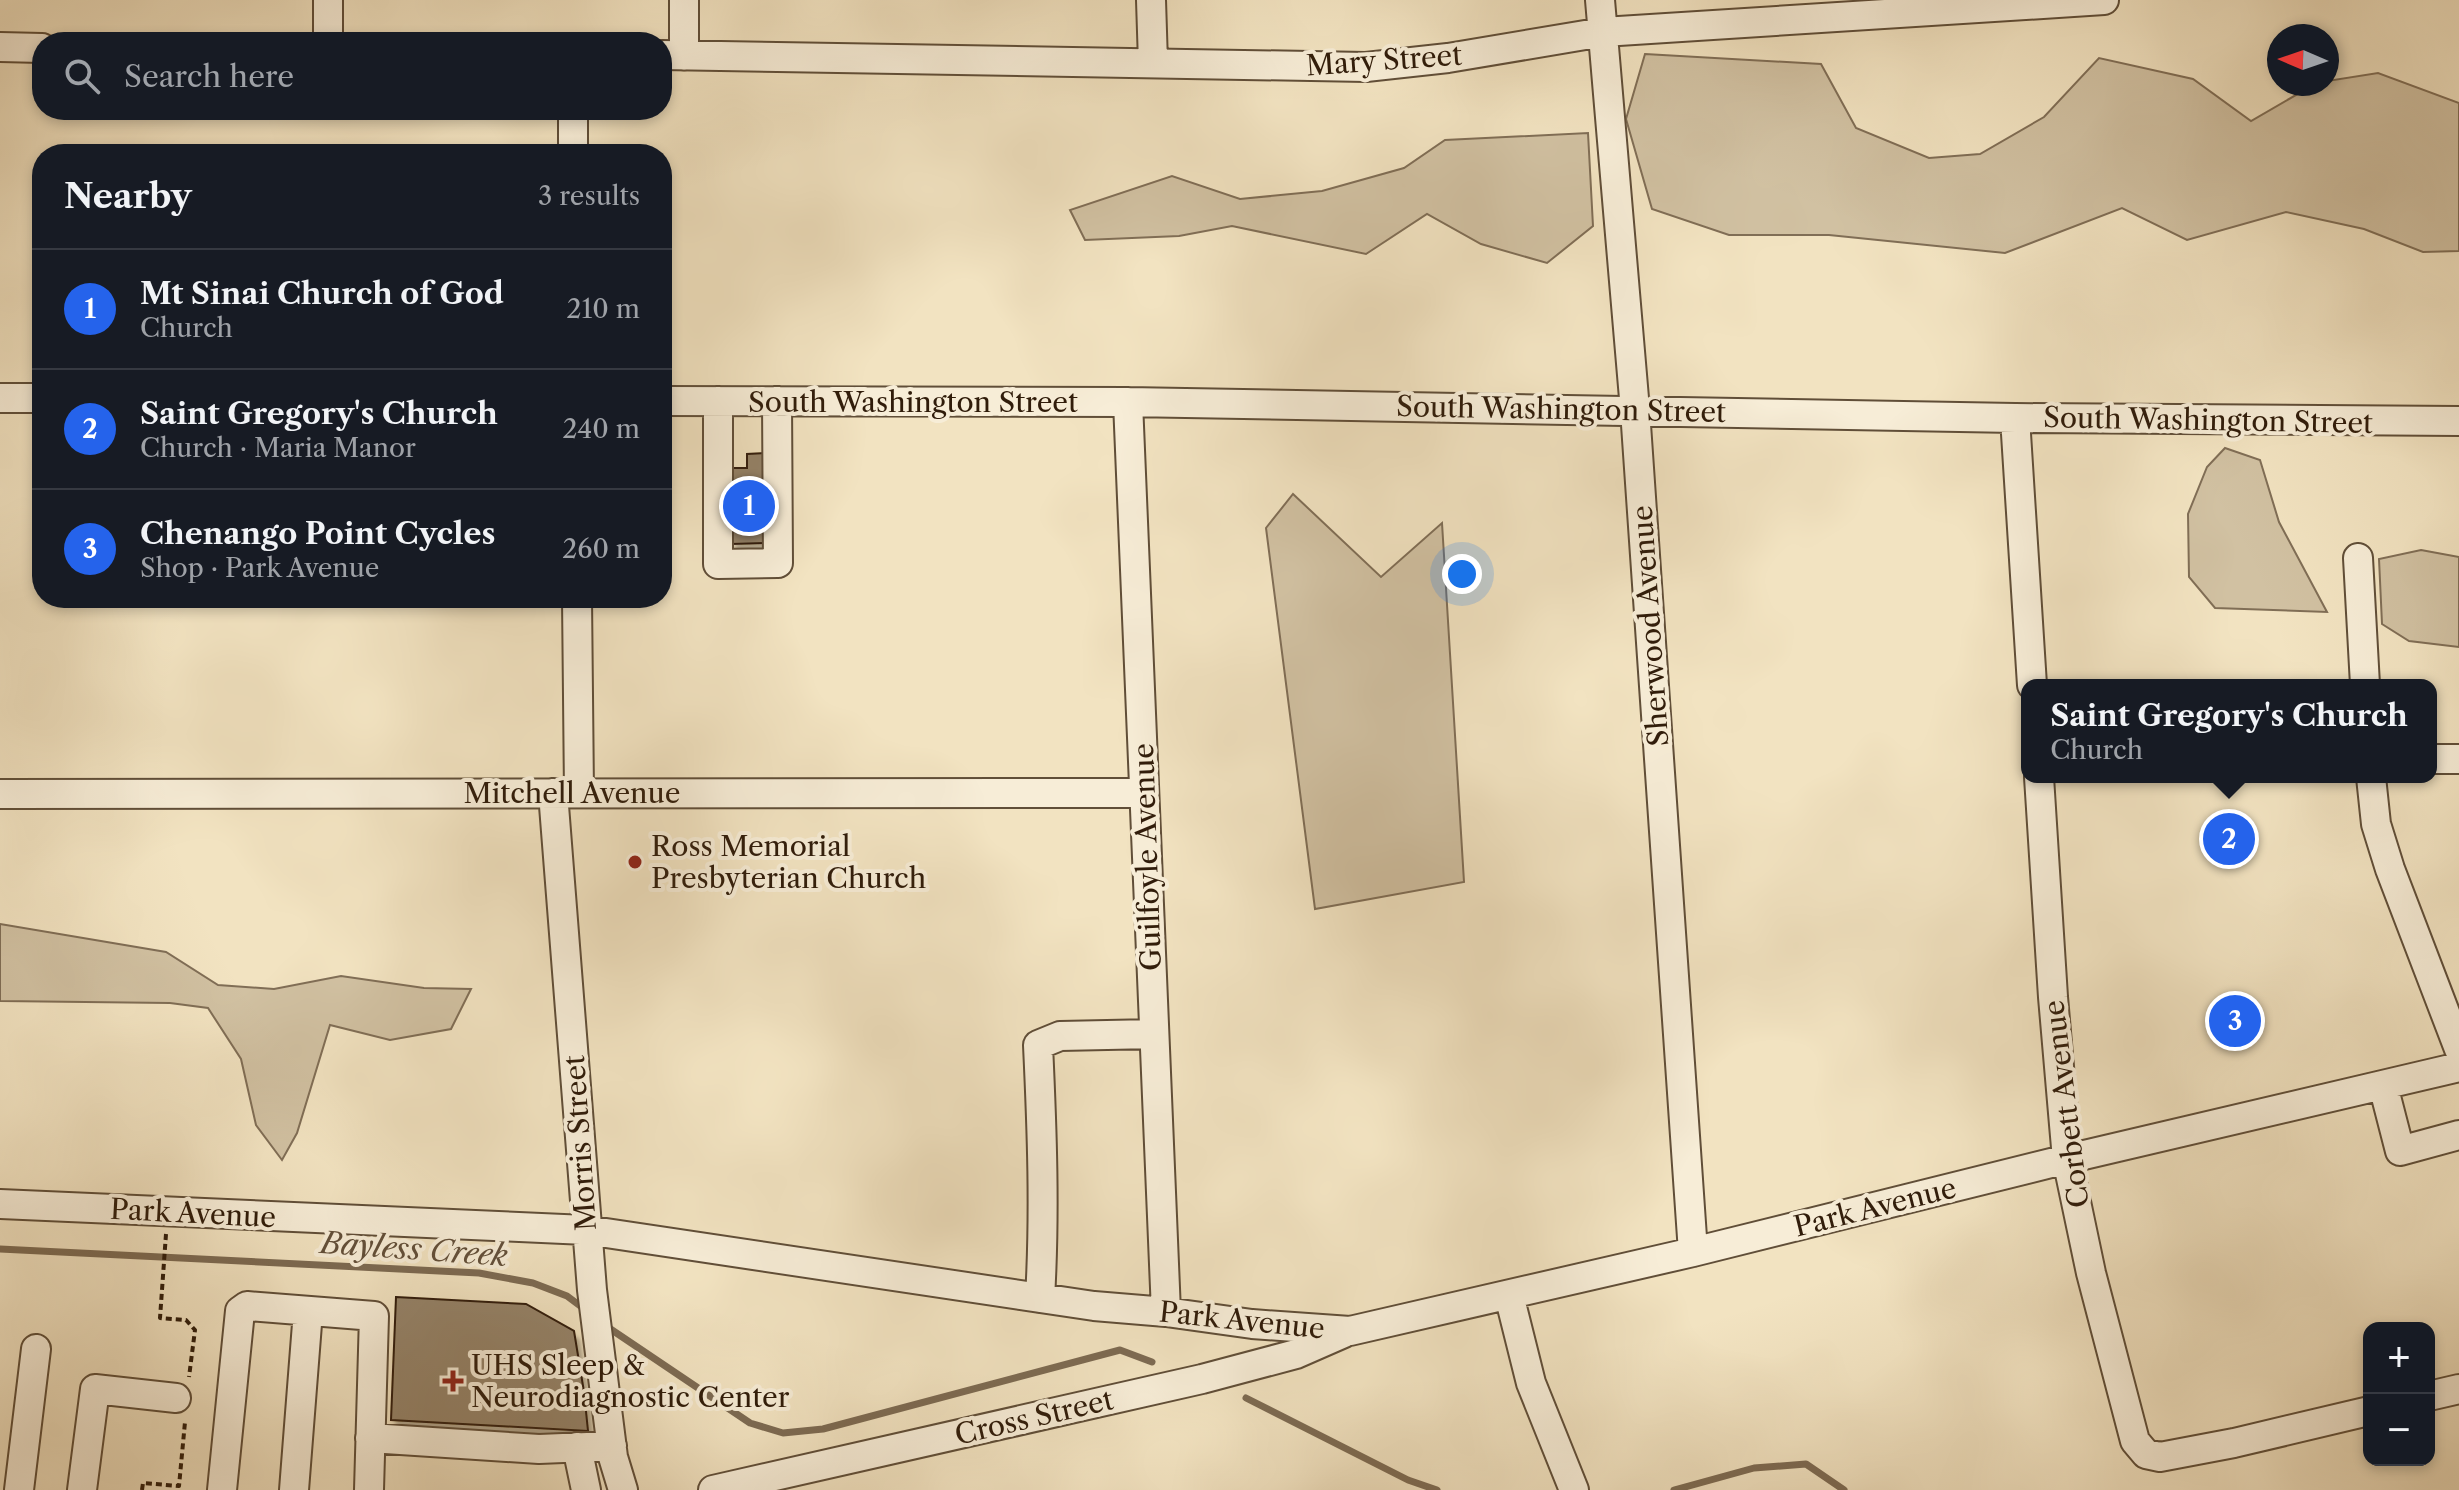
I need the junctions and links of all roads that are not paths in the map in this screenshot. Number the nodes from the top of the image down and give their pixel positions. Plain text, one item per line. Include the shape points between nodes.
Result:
1 (328, 0) edge
2 (684, 0) edge
3 (1151, 0) edge
4 (1600, 0) edge
5 (2104, 0) edge
6 (328, 32) edge
7 (1603, 32) junction
8 (0, 47) edge
9 (32, 48) edge
10 (673, 56) edge
11 (1153, 63) junction
12 (573, 120) edge
13 (573, 144) edge
14 (0, 398) edge
15 (32, 398) edge
16 (672, 401) edge
17 (718, 401) junction
18 (777, 401) junction
19 (1128, 402) junction
20 (1635, 410) junction
21 (2015, 418) junction
22 (2459, 421) edge
23 (2358, 558) dead end
24 (576, 608) edge
25 (2032, 679) edge
26 (2365, 679) edge
27 (2437, 759) edge
28 (2459, 759) edge
29 (2039, 783) edge
30 (2372, 783) edge
31 (566, 793) junction
32 (1144, 793) junction
33 (0, 794) edge
34 (1154, 1034) junction
35 (2459, 1049) edge
36 (2459, 1067) edge
37 (2383, 1085) junction
38 (2459, 1135) edge
39 (2067, 1159) junction
40 (0, 1204) edge
41 (586, 1230) junction
42 (1693, 1252) junction
43 (1509, 1295) junction
44 (1040, 1298) junction
45 (308, 1311) junction
46 (1166, 1312) junction
47 (1350, 1331) junction
48 (36, 1349) dead end
49 (2459, 1389) edge
50 (2435, 1395) edge
51 (176, 1398) dead end
52 (2363, 1412) edge
53 (370, 1438) junction
54 (612, 1446) junction
55 (577, 1447) junction
56 (1573, 1489) edge
57 (19, 1490) edge
58 (82, 1490) edge
59 (222, 1490) edge
60 (294, 1490) edge
61 (369, 1490) edge
62 (586, 1490) edge
63 (623, 1490) edge
64 (713, 1490) edge

1 - 6 street
2 - 10 street
3 - 11 street
4 - 7 street, Sherwood Avenue
5 - 7 street, Mary Street
7 - 11 street, Mary Street via 1366,67
7 - 20 street, Sherwood Avenue
8 - 9 street
10 - 11 street, Mary Street
12 - 13 street
14 - 15 street
16 - 17 street, South Washington Street
17 - 18 street, South Washington Street
17 - 18 street via 718,564 778,563
18 - 19 street, South Washington Street
19 - 20 street, South Washington Street
19 - 32 street, Guilfoyle Avenue
20 - 21 street, South Washington Street
20 - 42 street, Sherwood Avenue
21 - 22 street, South Washington Street
21 - 25 street
23 - 26 street
24 - 31 street, Morris Street
27 - 28 street
29 - 39 street, Corbett Avenue
30 - 35 street via 2376,824 2390,869
31 - 32 street, Mitchell Avenue
31 - 33 street, Mitchell Avenue
31 - 41 street, Morris Street
32 - 34 street, Guilfoyle Avenue
34 - 44 street via 1060,1036 1038,1045 1044,1156
34 - 46 street, Guilfoyle Avenue
36 - 37 street, Park Avenue
37 - 38 street via 2400,1151
37 - 39 street, Park Avenue
39 - 42 street, Park Avenue
39 - 52 street, Corbett Avenue via 2135,1441 2146,1454 2160,1457 2234,1443
40 - 41 street, Park Avenue
41 - 44 street, Park Avenue
41 - 54 street, Morris Street
42 - 43 street, Park Avenue
43 - 47 street, Park Avenue
43 - 56 street via 1531,1383
44 - 46 street, Park Avenue
45 - 53 street via 374,1316
45 - 59 street via 247,1306 240,1311
45 - 60 street
46 - 47 street, Park Avenue
47 - 64 street, Cross Street via 1296,1354 1202,1379
48 - 57 street
49 - 50 street
51 - 58 street via 95,1389
53 - 55 street
53 - 61 street
54 - 55 street
54 - 63 street, Morris Street
55 - 62 street

